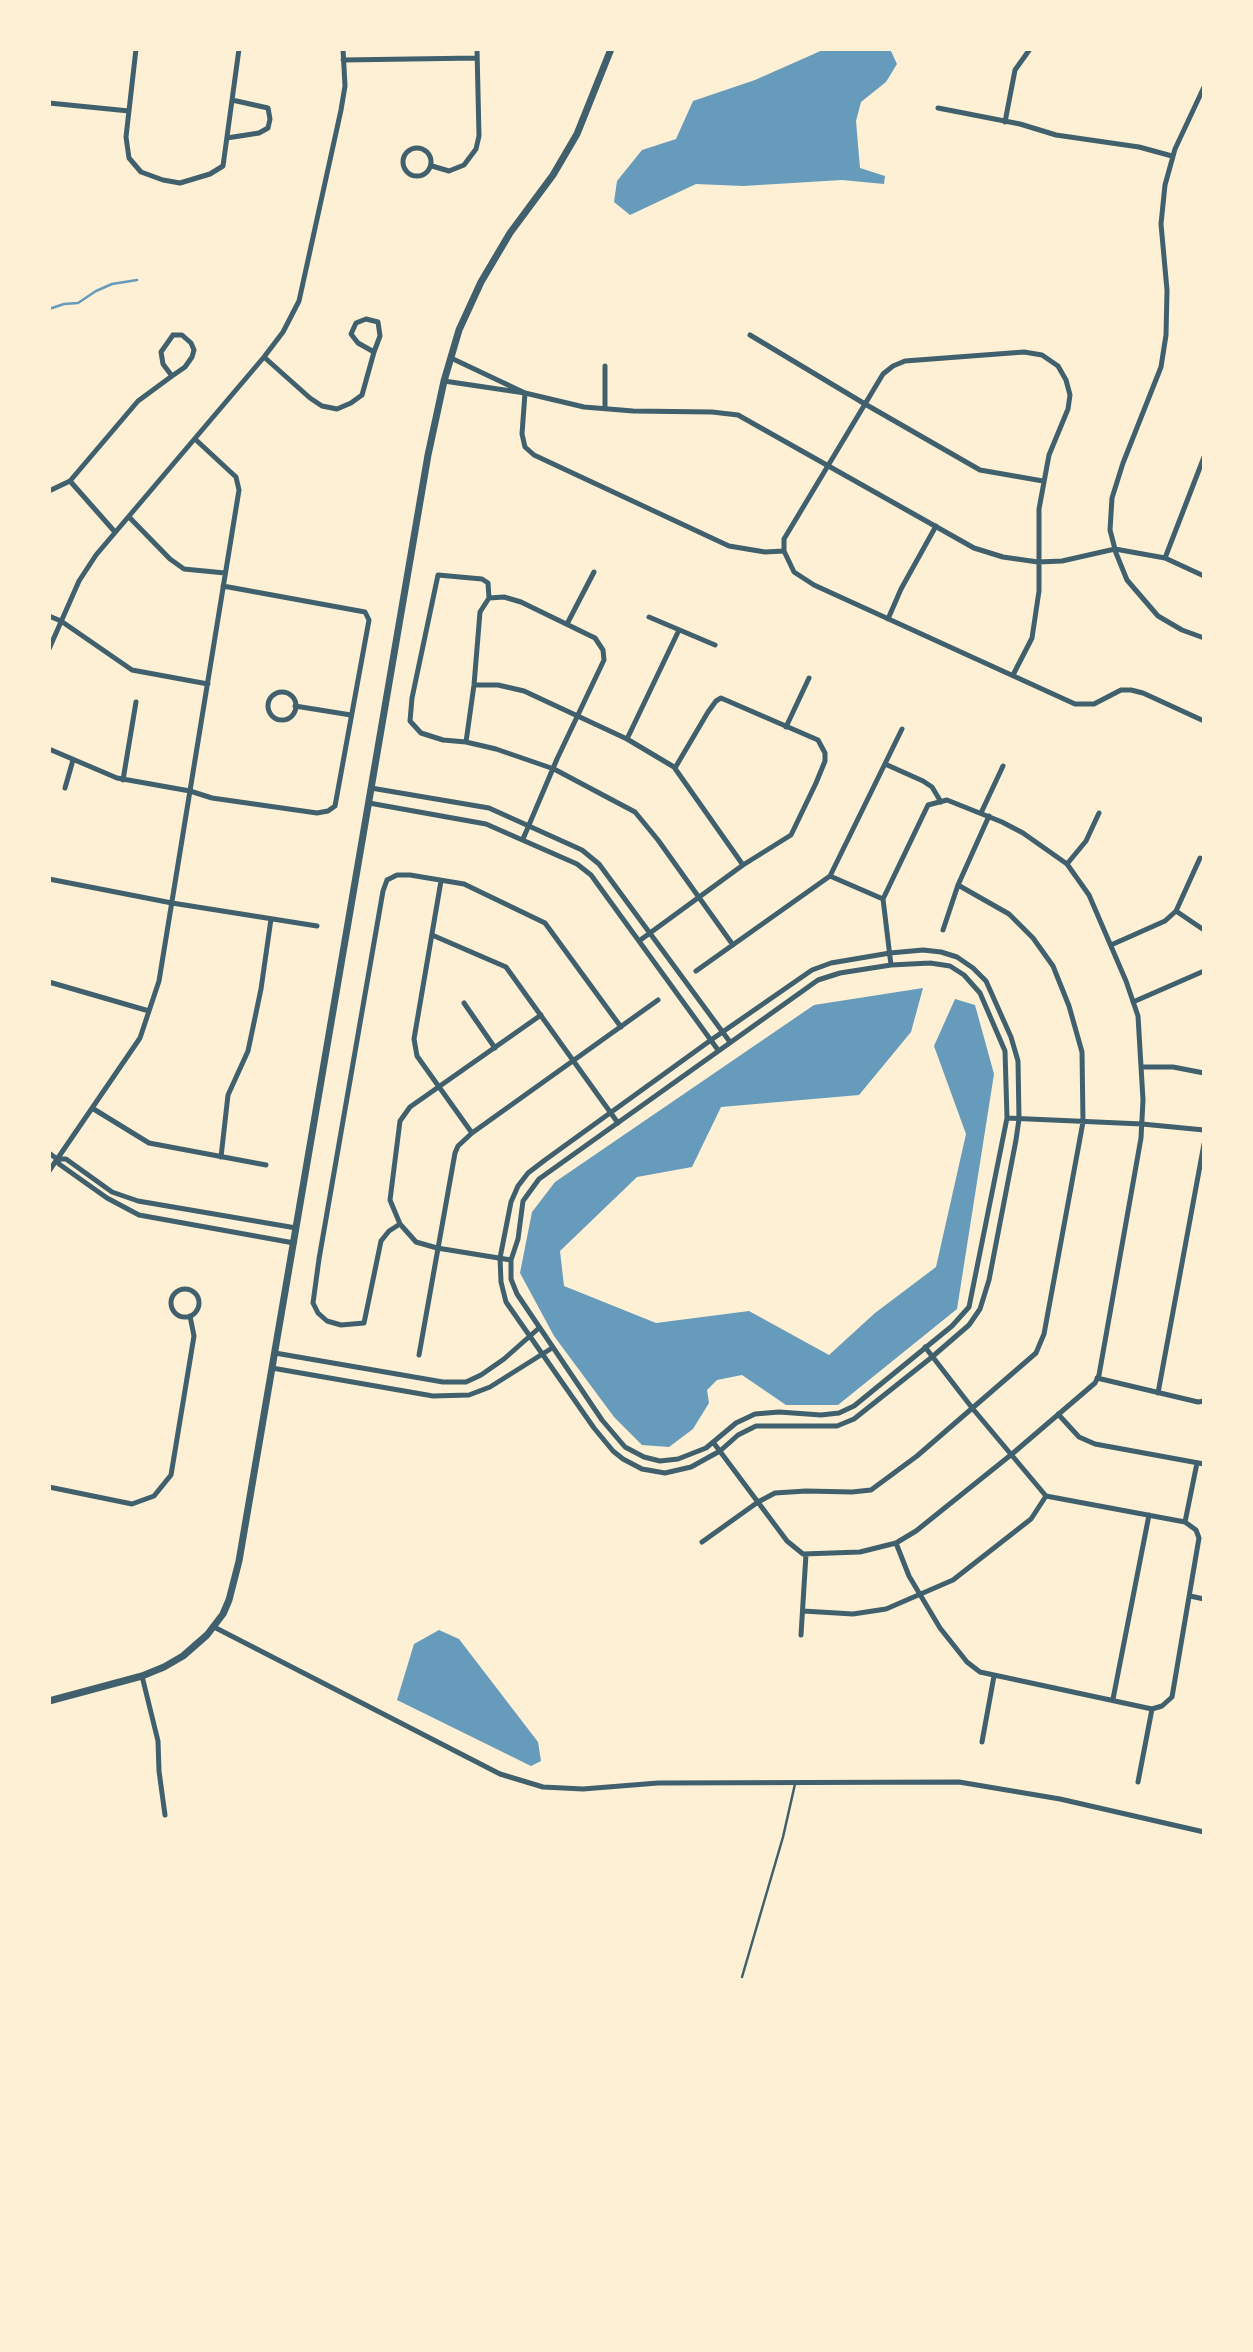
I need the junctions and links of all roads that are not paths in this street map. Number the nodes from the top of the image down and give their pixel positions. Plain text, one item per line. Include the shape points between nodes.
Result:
1 (136, 49) edge
2 (239, 49) edge
3 (343, 49) edge
4 (477, 49) edge
5 (611, 49) edge
6 (1030, 49) edge
7 (477, 58) junction
8 (344, 60) junction
9 (1204, 87) edge
10 (232, 100) junction
11 (49, 103) edge
12 (938, 108) dead end
13 (129, 111) junction
14 (1005, 122) junction
15 (227, 138) junction
16 (1172, 156) junction
17 (432, 166) junction
18 (750, 335) dead end
19 (374, 352) junction
20 (264, 357) junction
21 (451, 358) junction
22 (605, 366) dead end
23 (172, 376) junction
24 (444, 381) junction
25 (525, 393) junction
26 (865, 404) junction
27 (604, 408) junction
28 (195, 439) junction
29 (1204, 457) edge
30 (829, 465) junction
31 (70, 481) junction
32 (1043, 481) junction
33 (49, 491) edge
34 (129, 517) junction
35 (936, 526) junction
36 (115, 532) junction
37 (1115, 549) junction
38 (784, 551) junction
39 (1165, 558) junction
40 (1039, 562) junction
41 (594, 572) dead end
42 (225, 573) junction
43 (1204, 576) edge
44 (223, 586) junction
45 (489, 598) junction
46 (49, 616) edge
47 (649, 617) dead end
48 (888, 619) junction
49 (61, 621) junction
50 (567, 624) junction
51 (679, 630) junction
52 (1204, 638) edge
53 (715, 645) dead end
54 (49, 649) edge
55 (1013, 676) junction
56 (809, 678) dead end
57 (208, 684) junction
58 (474, 685) junction
59 (136, 702) dead end
60 (295, 706) junction
61 (351, 715) junction
62 (577, 717) junction
63 (1204, 721) edge
64 (786, 727) junction
65 (902, 729) dead end
66 (627, 739) junction
67 (466, 742) junction
68 (49, 749) edge
69 (73, 760) junction
70 (885, 764) junction
71 (1003, 766) dead end
72 (675, 768) junction
73 (554, 769) junction
74 (123, 780) junction
75 (65, 788) dead end
76 (371, 788) junction
77 (190, 791) junction
78 (426, 798) junction
79 (941, 802) junction
80 (369, 803) junction
81 (422, 813) junction
82 (981, 813) junction
83 (1099, 813) dead end
84 (989, 816) junction
85 (529, 826) junction
86 (523, 839) junction
87 (1200, 858) dead end
88 (1067, 864) junction
89 (743, 865) junction
90 (830, 876) junction
91 (49, 879) edge
92 (441, 881) junction
93 (958, 885) junction
94 (699, 897) junction
95 (883, 899) junction
96 (172, 903) junction
97 (1176, 911) junction
98 (271, 919) junction
99 (317, 926) dead end
100 (943, 930) dead end
101 (1204, 930) edge
102 (649, 933) junction
103 (432, 935) junction
104 (639, 941) junction
105 (733, 945) junction
106 (1111, 945) junction
107 (890, 953) junction
108 (891, 965) junction
109 (696, 971) dead end
110 (1204, 971) edge
111 (49, 982) edge
112 (658, 1000) dead end
113 (1133, 1002) junction
114 (464, 1003) dead end
115 (149, 1011) junction
116 (541, 1015) junction
117 (621, 1027) junction
118 (723, 1032) junction
119 (711, 1040) junction
120 (730, 1042) junction
121 (495, 1048) junction
122 (718, 1050) junction
123 (574, 1060) junction
124 (1141, 1067) junction
125 (1204, 1073) edge
126 (438, 1087) junction
127 (92, 1108) junction
128 (611, 1113) junction
129 (1007, 1118) junction
130 (1019, 1119) junction
131 (1083, 1122) junction
132 (618, 1123) junction
133 (1142, 1124) junction
134 (1204, 1130) edge
135 (472, 1133) junction
136 (1204, 1144) edge
137 (49, 1153) edge
138 (221, 1157) junction
139 (57, 1158) junction
140 (267, 1165) dead end
141 (49, 1171) edge
142 (225, 1216) junction
143 (400, 1224) junction
144 (296, 1228) junction
145 (224, 1231) junction
146 (294, 1243) junction
147 (437, 1248) junction
148 (500, 1258) junction
149 (511, 1260) junction
150 (190, 1316) junction
151 (539, 1328) junction
152 (528, 1336) junction
153 (925, 1347) junction
154 (552, 1348) junction
155 (275, 1353) junction
156 (419, 1355) dead end
157 (542, 1356) junction
158 (932, 1357) junction
159 (272, 1368) junction
160 (1097, 1378) junction
161 (1158, 1392) junction
162 (1204, 1401) edge
163 (973, 1409) junction
164 (1058, 1414) junction
165 (713, 1442) junction
166 (720, 1451) junction
167 (1012, 1454) junction
168 (1201, 1464) edge
169 (49, 1487) edge
170 (1046, 1496) junction
171 (758, 1502) junction
172 (1149, 1515) junction
173 (1185, 1522) junction
174 (702, 1542) dead end
175 (896, 1543) junction
176 (806, 1553) junction
177 (920, 1595) junction
178 (1190, 1596) junction
179 (1204, 1599) edge
180 (803, 1611) junction
181 (214, 1627) junction
182 (801, 1635) dead end
183 (994, 1675) junction
184 (142, 1676) junction
185 (1113, 1699) junction
186 (49, 1701) edge
187 (1152, 1709) junction
188 (982, 1742) dead end
189 (795, 1782) junction
190 (1138, 1782) dead end
191 (165, 1815) dead end
192 (1204, 1832) edge
193 (742, 1977) dead end

1 - 13 street
2 - 10 street
3 - 8 street
4 - 7 street
5 - 21 street via 577,134 481,282
6 - 14 street via 1015,70
7 - 8 street
7 - 17 street via 476,149 464,165 449,171
8 - 20 street via 341,110 299,301
9 - 16 street
10 - 15 street
10 - 15 street via 268,107 270,119 268,128 259,133
11 - 13 street
12 - 14 street
13 - 15 street via 129,158 141,172 163,180 180,183 217,170 223,166
14 - 16 street
16 - 37 street via 1161,224 1166,335 1161,368 1112,498
17 - 17 street via 429,154 419,148 408,152 403,162 413,176 423,176
18 - 26 street
19 - 19 street via 380,337 378,322 366,319 356,323 351,334
19 - 20 street via 362,395 337,409 310,398
20 - 28 street
21 - 24 street
21 - 25 street
22 - 27 street
23 - 23 street via 185,367 194,350 182,335 173,335 161,352
23 - 31 street via 138,401
24 - 25 street
24 - 76 street
25 - 27 street
25 - 38 street via 522,434 534,454 729,546
26 - 30 street
26 - 32 street via 980,470
26 - 32 street via 883,374 905,361 1024,352 1042,355 1058,366 1070,395
27 - 30 street via 738,415
28 - 34 street
28 - 42 street via 236,477 239,490
29 - 39 street
30 - 35 street
30 - 38 street via 784,539
31 - 33 street
31 - 36 street
32 - 40 street
34 - 36 street
34 - 42 street via 184,569
35 - 40 street via 974,548
35 - 48 street
36 - 49 street via 79,581
37 - 39 street
37 - 40 street
37 - 52 street via 1128,580 1158,616
38 - 48 street via 794,572
39 - 43 street
40 - 55 street via 1032,638
41 - 50 street
42 - 44 street
44 - 57 street
44 - 61 street via 365,612 369,620
45 - 50 street via 521,602
45 - 58 street via 480,612
45 - 67 street via 488,583 482,579 438,575 417,673 410,722 421,733
46 - 49 street
47 - 51 street
48 - 55 street
49 - 54 street
49 - 57 street via 132,670
50 - 62 street via 595,638 603,650 604,660
51 - 53 street
51 - 66 street
55 - 63 street via 1075,704 1094,704 1121,690 1131,690
56 - 64 street
57 - 77 street
58 - 62 street via 524,691
58 - 67 street
59 - 74 street
60 - 60 street via 285,693 273,695 268,705 269,713 279,720 290,718
60 - 61 street
61 - 77 street via 335,806 328,811 212,798
62 - 66 street
62 - 73 street
64 - 72 street via 721,698
64 - 89 street via 818,740 825,761 791,835
65 - 70 street
66 - 72 street
67 - 73 street
68 - 69 street
69 - 74 street
69 - 75 street
70 - 79 street via 932,787
70 - 90 street
71 - 82 street
72 - 89 street
73 - 85 street
73 - 94 street via 635,812
74 - 77 street
76 - 78 street
76 - 80 street
77 - 96 street
78 - 81 street
78 - 85 street via 489,808
79 - 82 street via 947,800
79 - 95 street via 928,805
80 - 81 street
80 - 144 street
81 - 86 street via 486,824
82 - 84 street
83 - 88 street via 1086,841
84 - 88 street
84 - 93 street
85 - 86 street
85 - 102 street via 582,850 599,864
86 - 104 street via 591,875
87 - 97 street
88 - 106 street via 1089,895
89 - 94 street
90 - 95 street
90 - 105 street
91 - 96 street
92 - 103 street
92 - 117 street via 464,884 545,923
92 - 143 street via 397,875 387,880 383,891 313,1303 327,1321 364,1324 381,1241
93 - 100 street
93 - 131 street via 1009,914 1053,966 1082,1052
94 - 102 street
94 - 105 street
95 - 107 street
96 - 98 street
96 - 115 street via 159,981
97 - 101 street
97 - 106 street via 1166,921
98 - 99 street
98 - 138 street via 247,1051 228,1096
102 - 104 street
102 - 118 street
103 - 116 street via 506,967
103 - 126 street via 414,1039 416,1056
104 - 119 street
105 - 109 street
106 - 113 street
107 - 108 street
107 - 118 street via 812,970
107 - 130 street via 942,952 957,957 986,981 1018,1061
108 - 120 street via 818,980
108 - 129 street via 950,967 980,993 1004,1051
110 - 113 street
111 - 115 street
112 - 117 street
113 - 124 street
114 - 121 street
115 - 127 street via 140,1038
116 - 121 street
116 - 123 street
117 - 123 street
118 - 119 street
118 - 120 street
119 - 122 street
119 - 128 street
120 - 122 street
121 - 126 street
122 - 132 street
123 - 128 street
123 - 135 street
124 - 125 street
124 - 133 street
126 - 135 street
126 - 143 street via 410,1107 400,1121 390,1200
127 - 138 street via 149,1143
127 - 139 street
128 - 132 street
128 - 148 street via 528,1173 518,1186
129 - 130 street
129 - 153 street via 969,1307
130 - 131 street
130 - 158 street via 980,1308 969,1325
131 - 133 street
131 - 163 street via 1044,1334 1036,1353
132 - 149 street via 539,1178 523,1201
133 - 134 street
133 - 160 street
135 - 147 street via 455,1153
136 - 161 street
137 - 139 street
138 - 140 street
139 - 141 street
139 - 142 street via 66,1159 112,1192 138,1201
139 - 145 street via 59,1164 138,1215
142 - 144 street
142 - 145 street via 220,1223
143 - 147 street via 416,1242
144 - 146 street
145 - 146 street
146 - 155 street
147 - 148 street
147 - 156 street
148 - 149 street
148 - 152 street via 506,1303
149 - 151 street via 516,1294
150 - 150 street via 199,1301 191,1290 182,1289 174,1294 172,1307 181,1316
150 - 169 street via 194,1336 171,1475 154,1496 132,1504
151 - 152 street
151 - 154 street
152 - 155 street via 504,1359 466,1382
152 - 157 street
153 - 158 street
153 - 165 street via 854,1406 839,1413 755,1414
154 - 157 street
154 - 165 street via 625,1447 660,1461 678,1459
155 - 159 street
157 - 159 street via 469,1395 433,1396
157 - 166 street via 613,1451 642,1469 665,1473 691,1467
158 - 163 street
158 - 166 street via 854,1419 836,1426 756,1426
159 - 181 street via 239,1561 229,1600
160 - 161 street
160 - 164 street
161 - 162 street
163 - 167 street
163 - 171 street via 871,1490 775,1493
164 - 167 street
164 - 168 street via 1079,1437 1095,1444
165 - 166 street
166 - 171 street
167 - 170 street
167 - 175 street
168 - 173 street
170 - 172 street
170 - 177 street via 1031,1519 953,1580
171 - 174 street
171 - 176 street via 787,1541
172 - 173 street
172 - 185 street
173 - 178 street via 1199,1538
175 - 176 street via 860,1552
175 - 177 street
176 - 180 street
177 - 180 street via 886,1609 853,1614
177 - 183 street via 967,1662
178 - 179 street
178 - 187 street via 1172,1697
180 - 182 street
181 - 184 street via 183,1656
181 - 189 street via 514,1780 572,1790 658,1783
183 - 185 street
183 - 188 street
184 - 186 street
184 - 191 street via 158,1741
185 - 187 street
187 - 190 street
189 - 192 street via 930,1781 989,1786
189 - 193 lane

